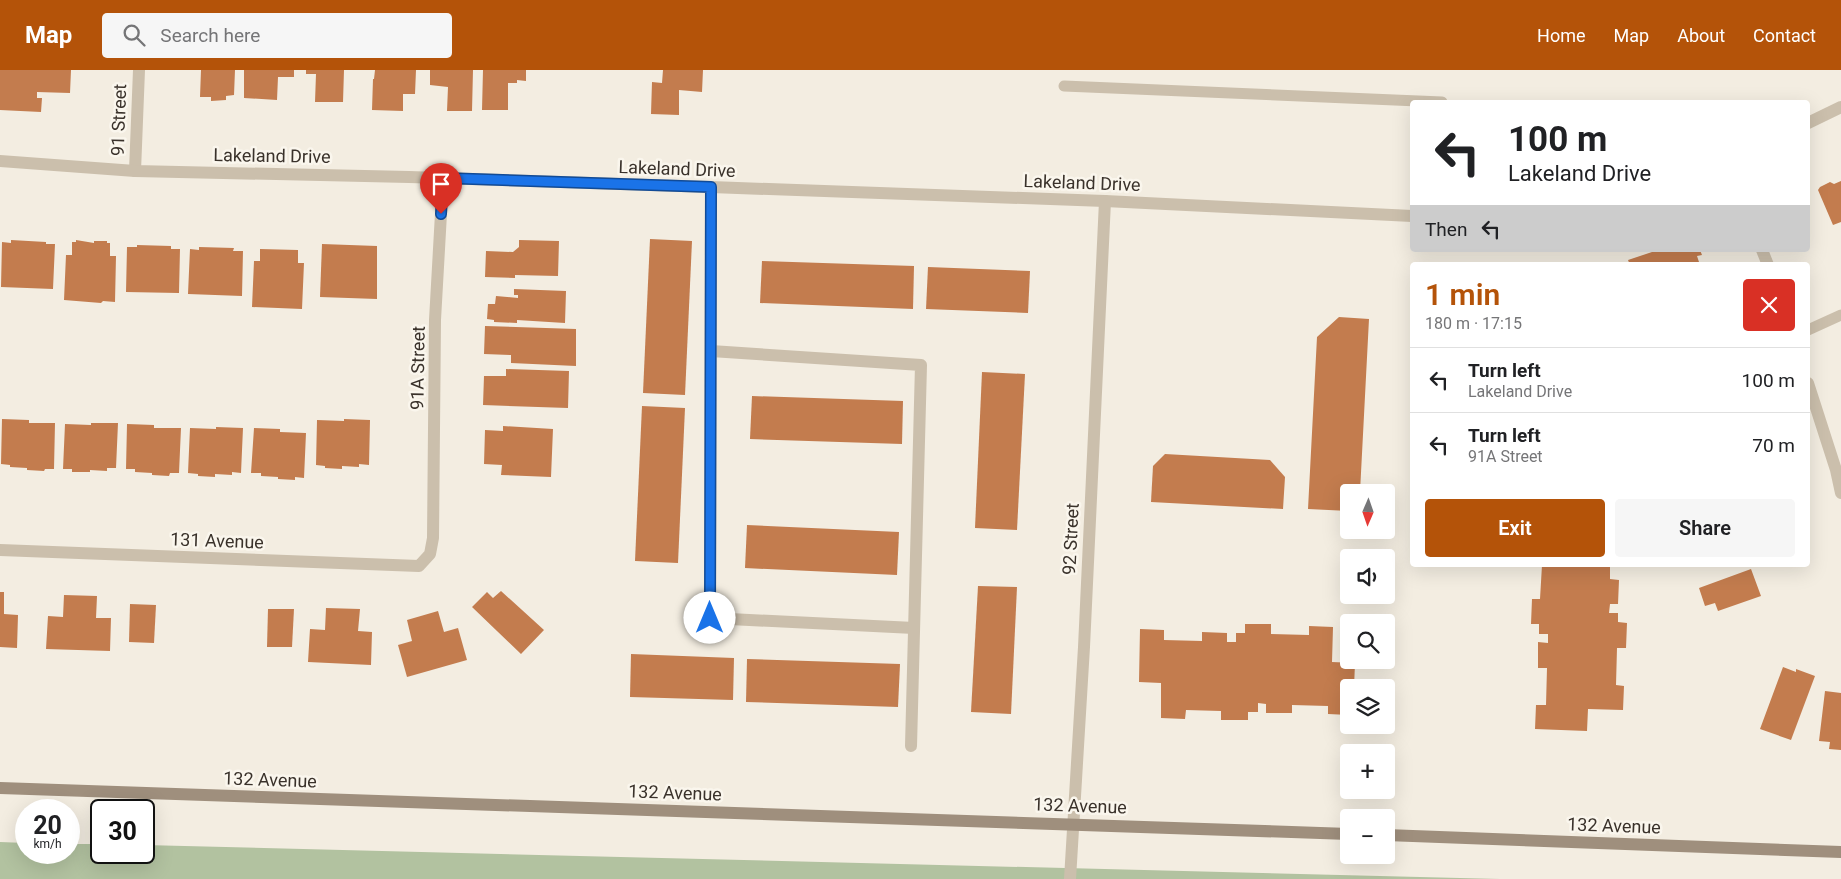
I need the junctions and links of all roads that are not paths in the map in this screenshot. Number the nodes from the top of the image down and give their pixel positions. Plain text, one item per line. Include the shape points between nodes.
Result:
1 (139, 70) edge
2 (1064, 86) dead end
3 (1410, 101) edge
4 (1841, 107) edge
5 (1810, 122) edge
6 (0, 161) edge
7 (135, 171) junction
8 (443, 178) junction
9 (711, 187) junction
10 (1105, 202) junction
11 (1410, 216) edge
12 (1841, 314) edge
13 (1810, 329) edge
14 (711, 352) junction
15 (1810, 390) edge
16 (1841, 493) edge
17 (0, 550) edge
18 (428, 556) joint
19 (914, 628) junction
20 (911, 746) dead end
21 (0, 788) edge
22 (1072, 823) junction
23 (1340, 834) edge
24 (1395, 835) edge
25 (1841, 852) edge
26 (1070, 879) edge

1 - 7 street, 91 Street
2 - 3 lane
4 - 5 street
6 - 7 street, Lakeland Drive
7 - 8 street, Lakeland Drive
8 - 9 street, Lakeland Drive
8 - 18 street, 91A Street via 436,320 433,538
9 - 10 street, Lakeland Drive
9 - 14 street
10 - 11 street, Lakeland Drive
10 - 22 street, 92 Street via 1084,647
12 - 13 lane
14 - 19 street via 710,618
14 - 19 street via 922,365
15 - 16 street
17 - 18 street, 131 Avenue via 419,566
19 - 20 street
21 - 22 main road, 132 Avenue
22 - 23 main road, 132 Avenue
22 - 26 street, 92 Street
24 - 25 main road, 132 Avenue

